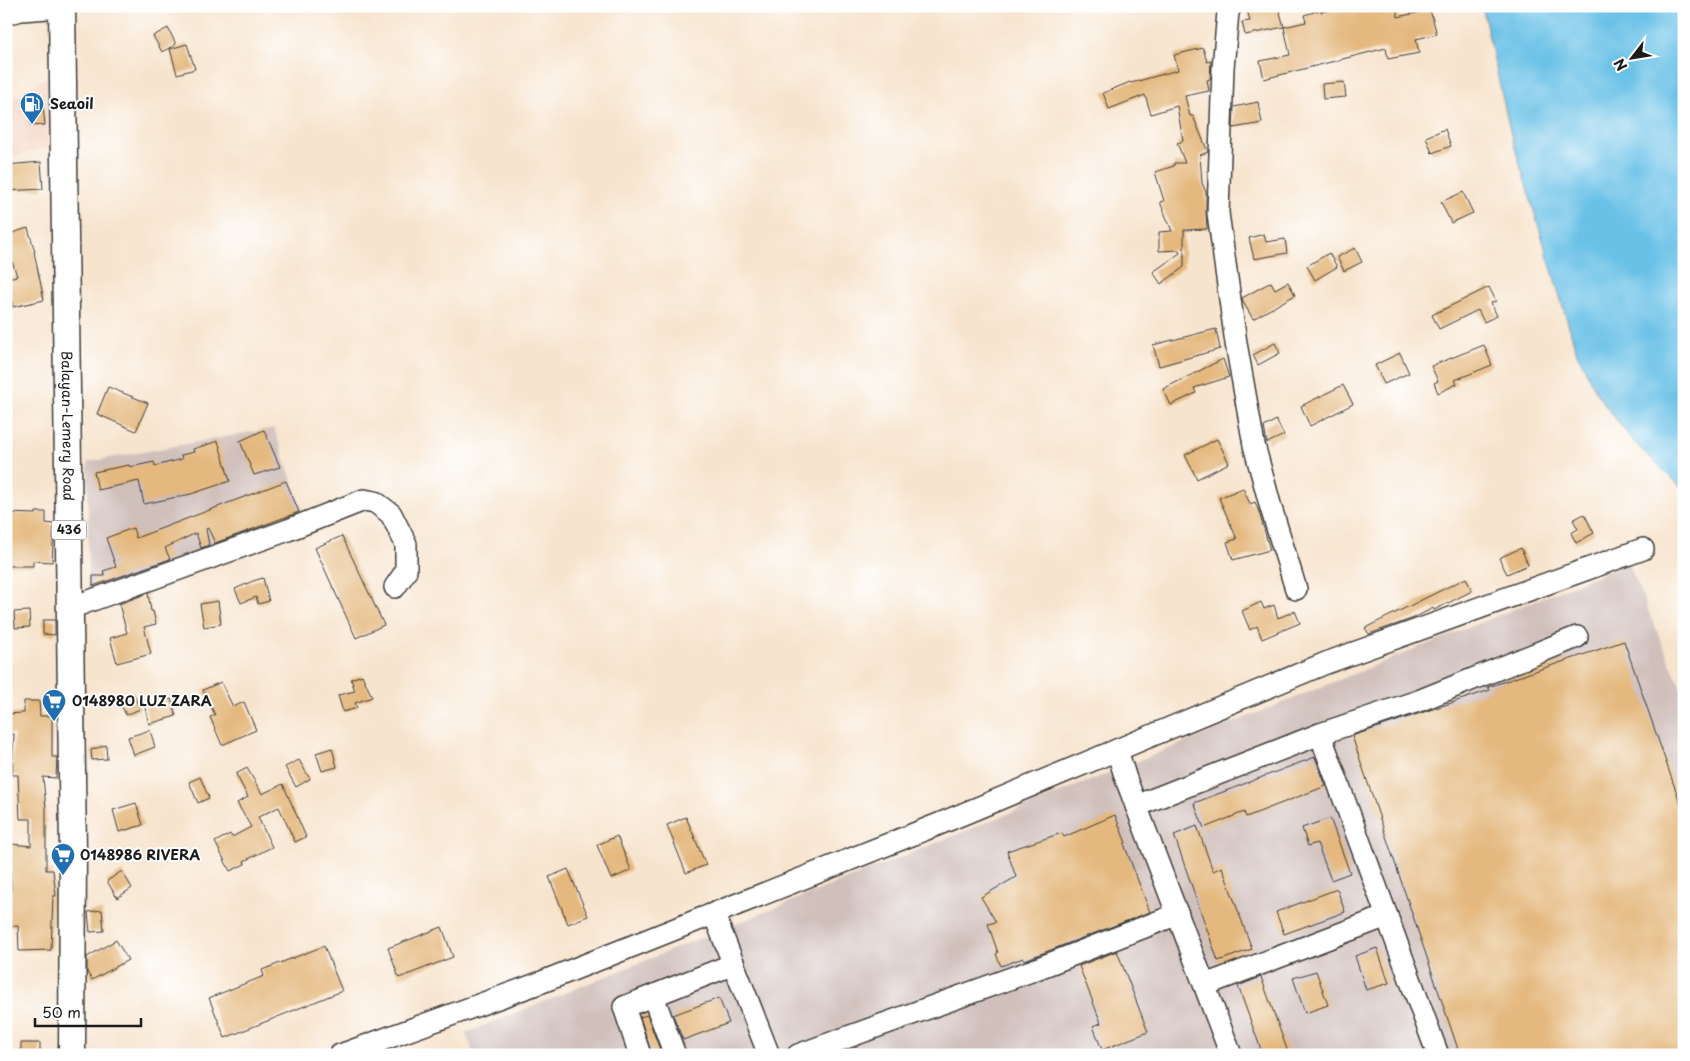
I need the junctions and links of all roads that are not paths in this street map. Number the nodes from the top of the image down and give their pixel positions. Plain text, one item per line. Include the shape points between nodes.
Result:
1 (62, 6) edge
2 (1231, 6) edge
3 (16, 10) edge
4 (1644, 549) dead end
5 (396, 586) dead end
6 (1296, 589) dead end
7 (70, 608) junction
8 (1577, 637) dead end
9 (1320, 734) junction
10 (1117, 750) junction
11 (1136, 806) junction
12 (714, 914) junction
13 (1178, 914) junction
14 (1386, 916) junction
15 (734, 964) junction
16 (1205, 985) junction
17 (652, 996) junction
18 (72, 1055) edge
19 (340, 1055) edge
20 (640, 1055) edge
21 (675, 1055) edge
22 (770, 1055) edge
23 (798, 1055) edge
24 (1231, 1055) edge
25 (1438, 1055) edge

1 - 3 street
1 - 7 main road, Balayan-Lemery Road / 436
2 - 6 street via 1223,68 1218,213 1254,445
4 - 10 street via 1326,663
5 - 7 street via 406,571 406,544 391,514 375,502 364,500
7 - 18 main road, Balayan-Lemery Road / 436
8 - 9 street via 1421,700
9 - 11 street
9 - 14 street
10 - 11 street
10 - 12 street
11 - 13 street
12 - 15 street
12 - 19 street via 542,982
13 - 16 street
13 - 23 street
14 - 16 street
14 - 25 street
15 - 17 street
15 - 22 street
16 - 24 street
17 - 20 street via 624,1007
17 - 21 street

